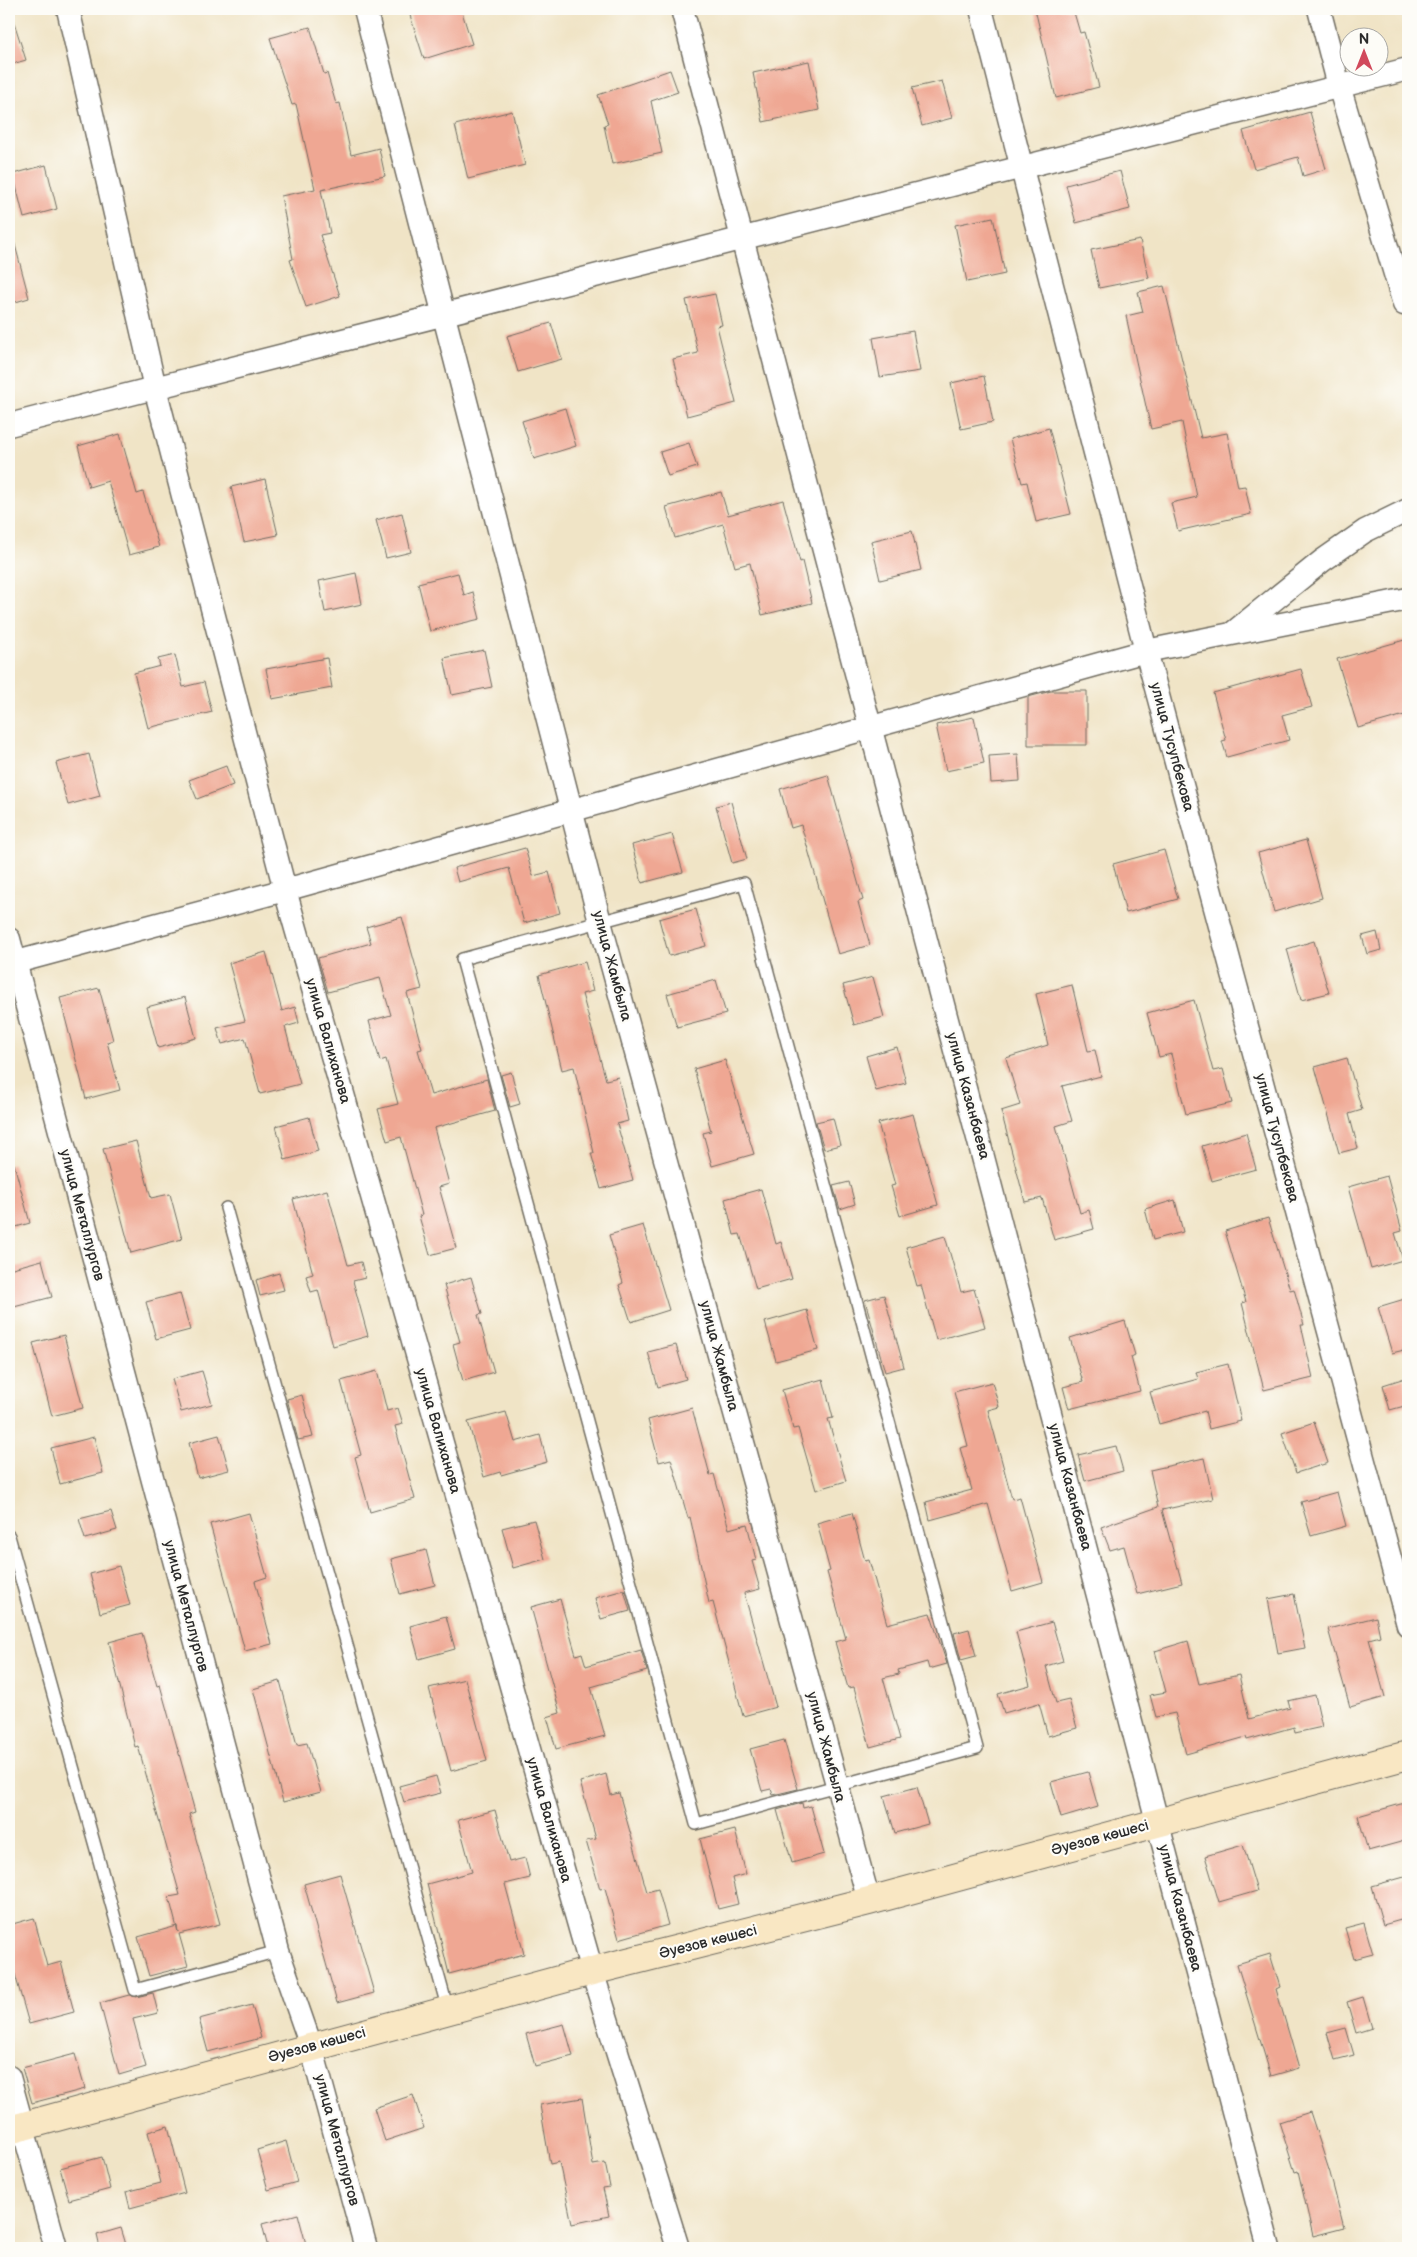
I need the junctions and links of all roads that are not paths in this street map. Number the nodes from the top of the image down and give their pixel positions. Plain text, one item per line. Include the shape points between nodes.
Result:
1 (68, 9) edge
2 (366, 9) edge
3 (682, 9) edge
4 (981, 9) edge
5 (1319, 9) edge
6 (1408, 69) edge
7 (1339, 86) junction
8 (1022, 167) junction
9 (743, 238) junction
10 (1404, 304) dead end
11 (444, 314) junction
12 (155, 388) junction
13 (9, 425) edge
14 (1408, 510) edge
15 (1408, 599) edge
16 (1231, 634) junction
17 (1146, 651) junction
18 (872, 727) junction
19 (571, 811) junction
20 (285, 890) junction
21 (600, 922) junction
22 (9, 939) edge
23 (12, 963) edge
24 (226, 1208) dead end
25 (9, 1536) edge
26 (1408, 1625) edge
27 (1408, 1754) edge
28 (837, 1786) junction
29 (1158, 1823) junction
30 (869, 1901) junction
31 (278, 1951) junction
32 (592, 1971) junction
33 (448, 2010) junction
34 (311, 2046) junction
35 (9, 2077) edge
36 (16, 2129) edge
37 (56, 2248) edge
38 (366, 2248) edge
39 (678, 2248) edge
40 (1269, 2248) edge

1 - 12 street, улица Валиханова
2 - 11 street, улица Жамбыла
3 - 9 street, улица Казанбаева
4 - 8 street, улица Тусупбекова
5 - 7 street
6 - 7 street
7 - 8 street
7 - 10 street
8 - 9 street
8 - 17 street, улица Тусупбекова
9 - 11 street
9 - 18 street, улица Казанбаева
11 - 12 street
11 - 19 street, улица Жамбыла
12 - 13 street
12 - 20 street, улица Валиханова
14 - 16 street via 1365,531
15 - 16 street
16 - 17 street
17 - 18 street
17 - 26 street, улица Тусупбекова
18 - 19 street
18 - 29 street, улица Казанбаева
19 - 20 street
19 - 21 street, улица Жамбыла
20 - 23 street
20 - 32 street, улица Валиханова
21 - 28 street, улица Жамбыла
21 - 28 lane via 462,959 696,1824
21 - 28 lane via 744,883 977,1748
22 - 23 street, улица Металлургов
23 - 31 street, улица Металлургов
24 - 33 lane
25 - 31 lane via 135,1990
27 - 29 main road, Әуезов көшесі
28 - 30 street, улица Жамбыла
29 - 30 main road, Әуезов көшесі
29 - 40 street, улица Казанбаева
30 - 32 main road, Әуезов көшесі
31 - 34 street, улица Металлургов
32 - 33 main road, Әуезов көшесі
32 - 39 street, улица Валиханова
33 - 34 main road, Әуезов көшесі
34 - 36 main road, Әуезов көшесі
34 - 38 street, улица Металлургов
35 - 36 street
36 - 37 street

